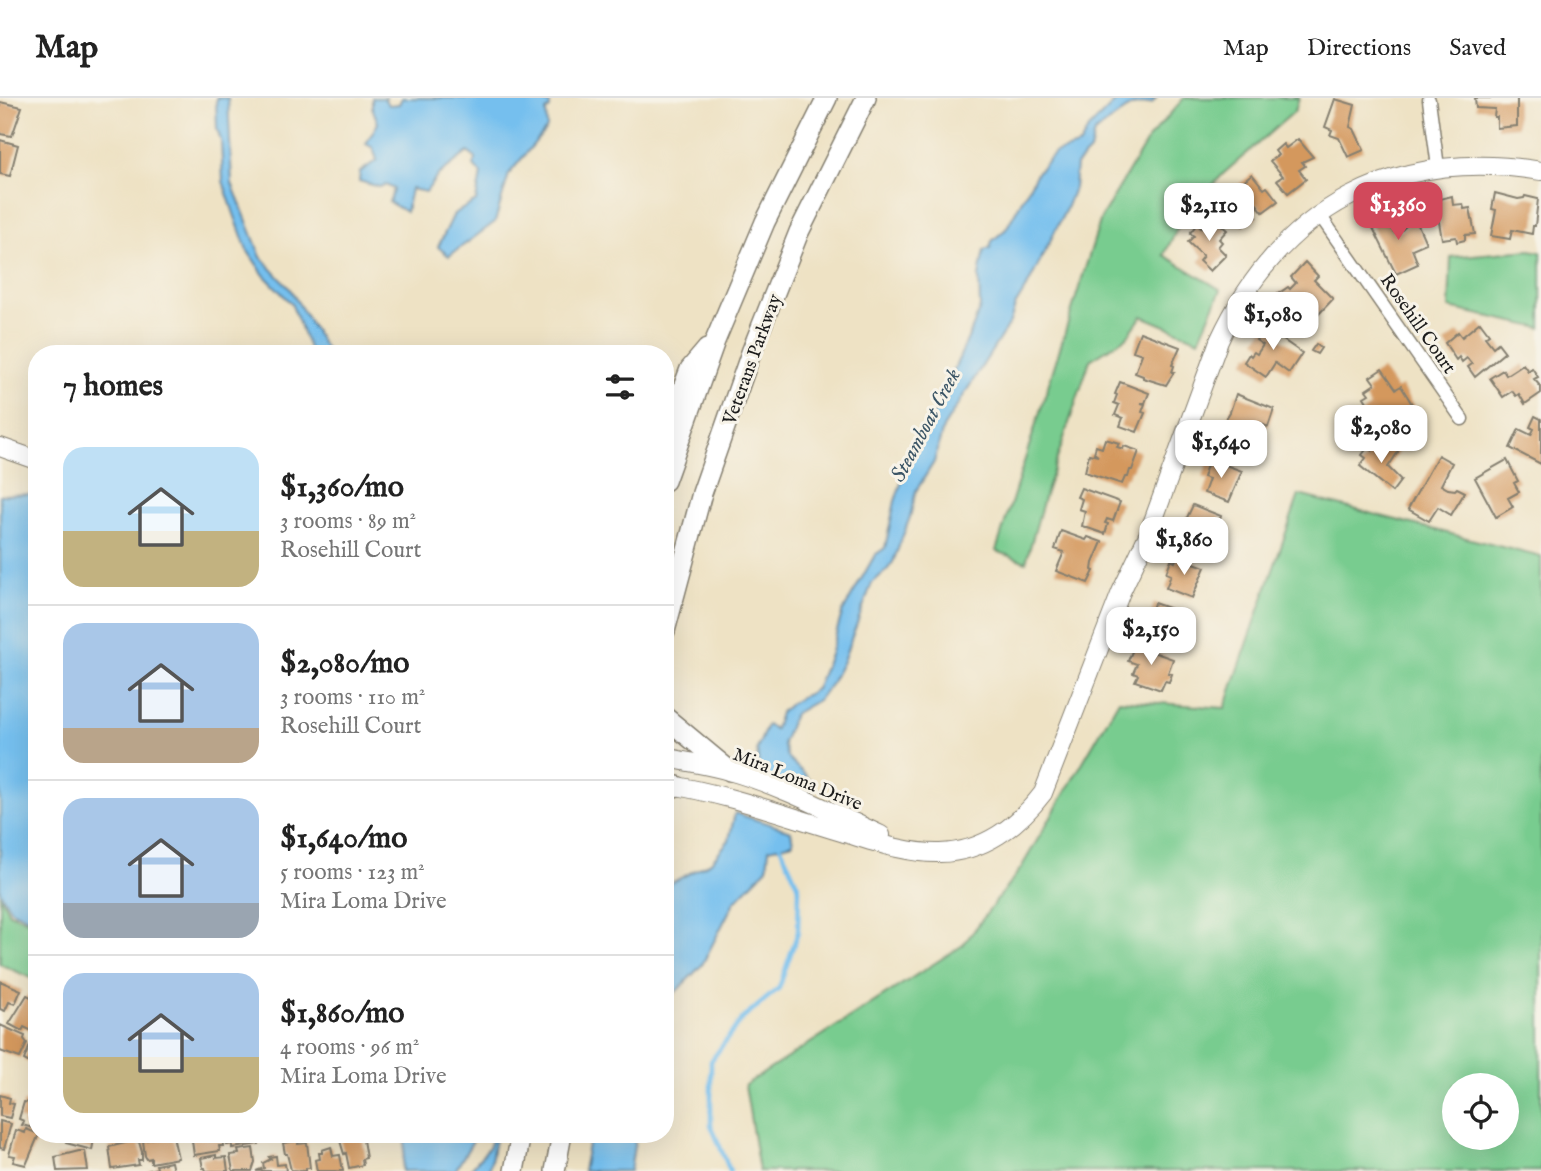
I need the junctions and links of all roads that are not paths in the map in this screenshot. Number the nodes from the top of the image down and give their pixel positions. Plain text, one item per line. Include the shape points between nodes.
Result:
1 (827, 98) edge
2 (866, 98) edge
3 (1429, 100) dead end
4 (1438, 167) junction
5 (1541, 170) edge
6 (1319, 215) junction
7 (717, 337) junction
8 (674, 411) edge
9 (1462, 419) dead end
10 (0, 447) edge
11 (674, 456) edge
12 (28, 457) edge
13 (674, 597) edge
14 (674, 724) edge
15 (674, 759) edge
16 (730, 771) junction
17 (674, 788) edge
18 (912, 850) junction
19 (519, 1143) edge
20 (560, 1143) edge
21 (514, 1171) edge
22 (555, 1171) edge

1 - 7 main road, Veterans Parkway via 765,222
2 - 13 main road, Veterans Parkway via 799,232 752,350 702,493
3 - 4 street
4 - 5 street, Mira Loma Drive via 1479,164
4 - 6 street, Mira Loma Drive via 1381,182
6 - 9 street, Rosehill Court
6 - 18 street, Mira Loma Drive via 1272,256 1251,283 1219,341 1148,535 1121,592 1043,793 1009,829 989,841 940,853
7 - 8 main road via 690,369
7 - 11 main road, Veterans Parkway
10 - 12 street
14 - 16 main road
15 - 16 street, Mira Loma Drive
16 - 18 street, Mira Loma Drive via 806,800
17 - 18 street, Mira Loma Drive via 738,799
19 - 21 main road
20 - 22 main road

